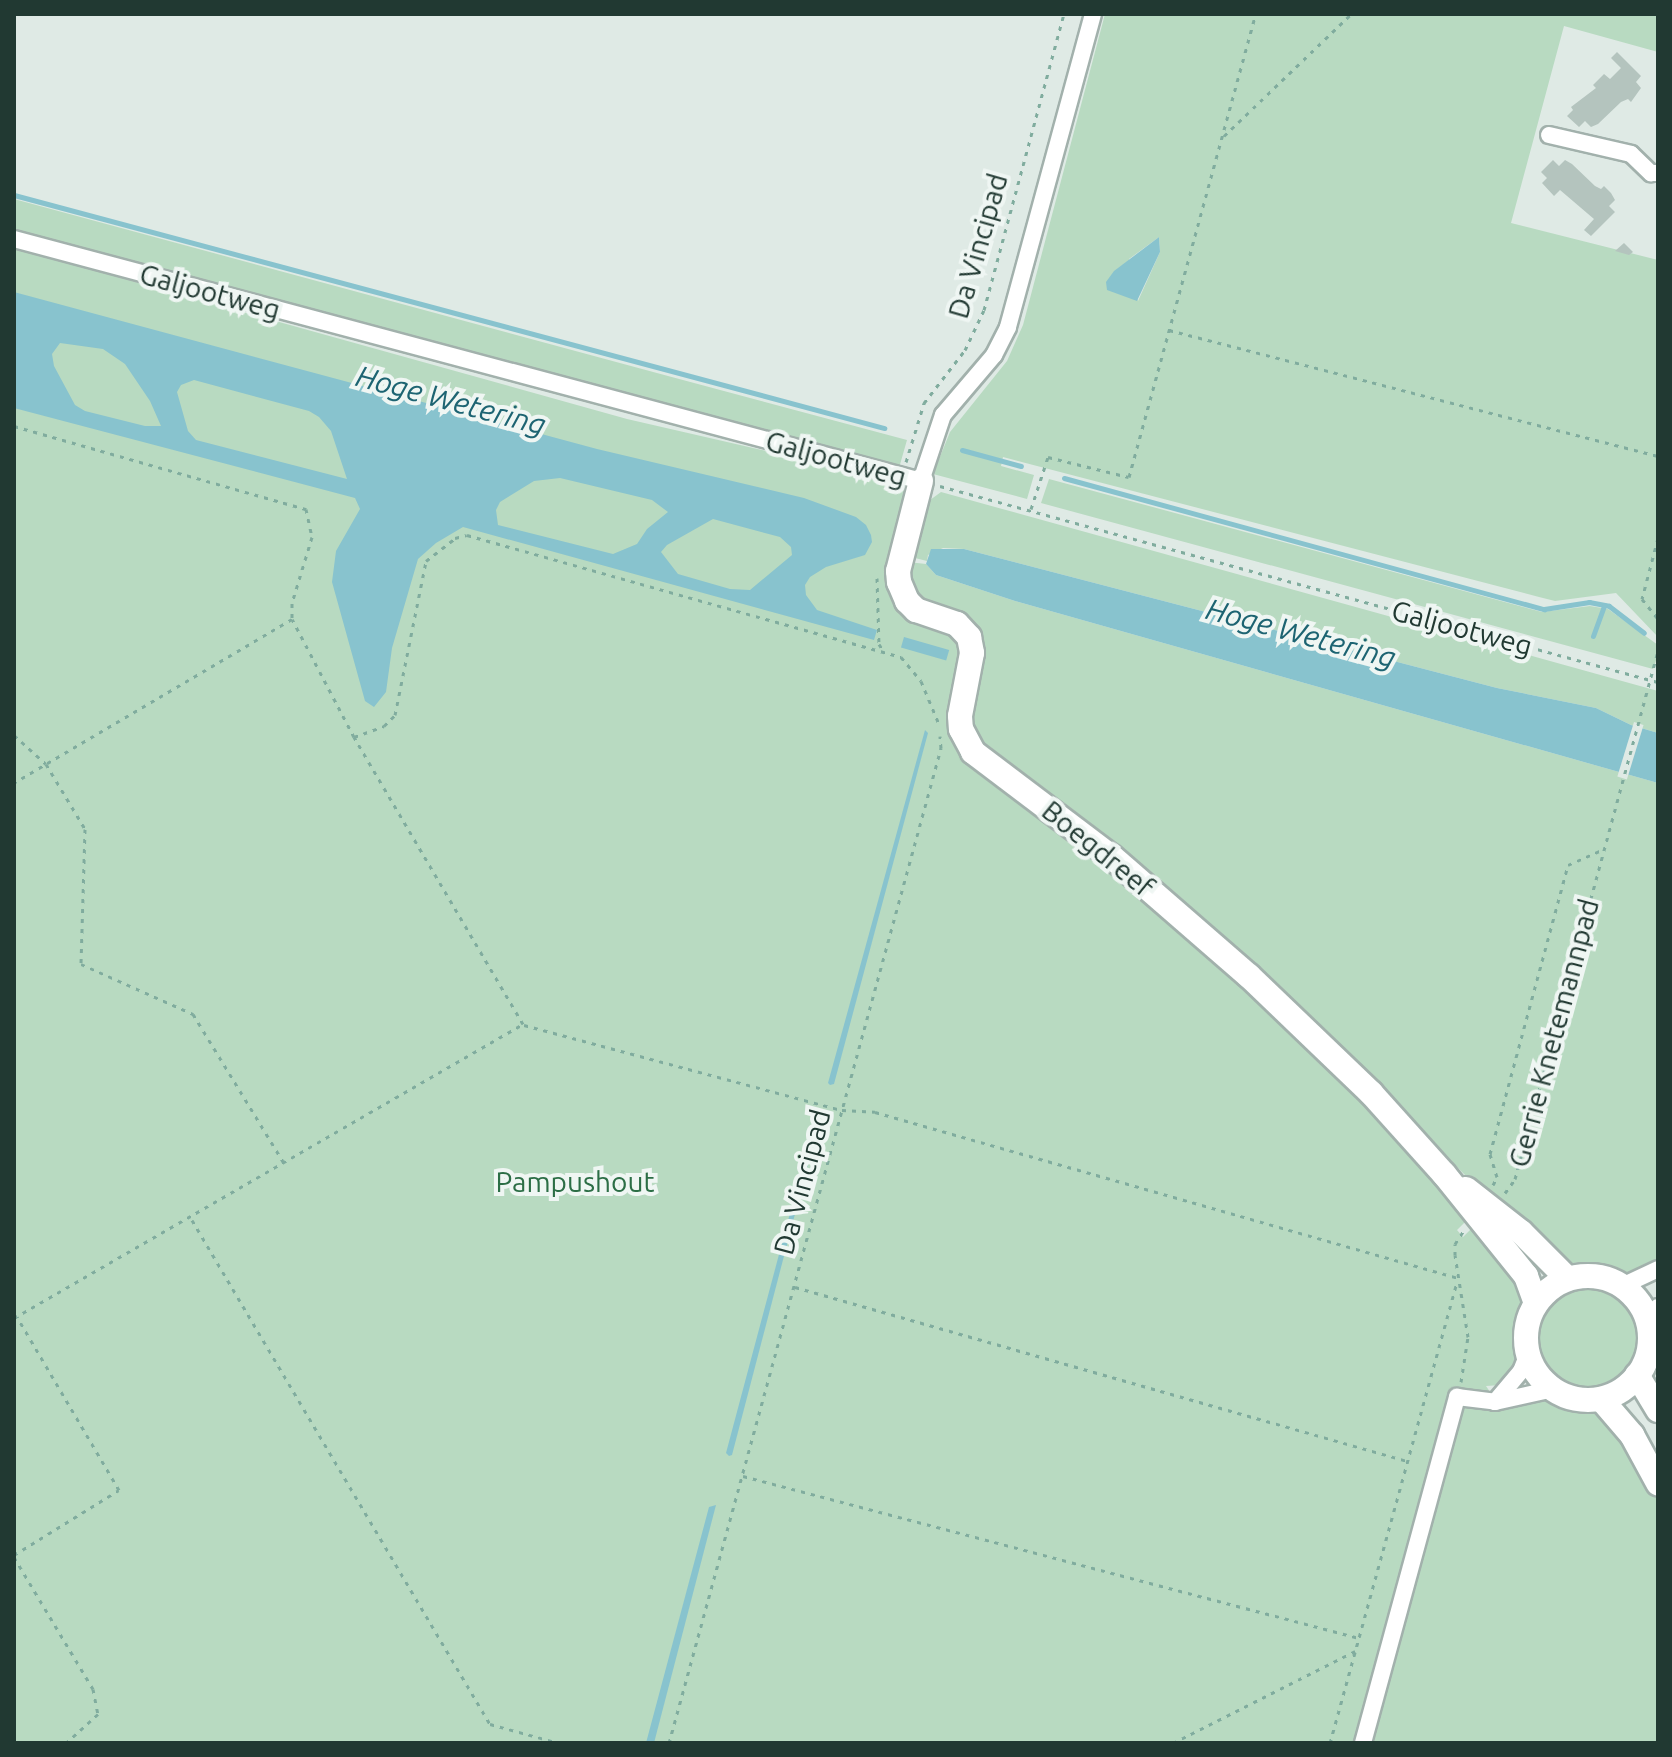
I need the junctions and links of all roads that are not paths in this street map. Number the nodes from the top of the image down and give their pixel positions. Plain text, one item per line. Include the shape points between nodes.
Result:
1 (1093, 14) edge
2 (1549, 135) dead end
3 (1658, 173) edge
4 (14, 239) edge
5 (912, 479) junction
6 (1484, 1212) junction
7 (1658, 1269) edge
8 (1568, 1279) junction
9 (1622, 1286) junction
10 (1536, 1303) junction
11 (1652, 1313) edge
12 (1528, 1354) junction
13 (1637, 1375) junction
14 (1553, 1389) junction
15 (1601, 1399) junction
16 (1495, 1402) junction
17 (1658, 1410) edge
18 (1658, 1483) edge
19 (1363, 1743) edge

1 - 5 street via 1008,327 994,355 943,415
2 - 3 street via 1631,154 1651,173
4 - 5 street, Galjootweg
5 - 6 street, Boegdreef via 899,582 916,610 957,624 969,637 972,653 960,716 973,752 1112,857 1249,976
6 - 8 street, Boegdreef
6 - 10 street, Boegdreef via 1526,1276
7 - 9 street
8 - 9 street via 1605,1278
8 - 10 street
9 - 11 street
10 - 12 street via 1528,1322
11 - 13 street via 1648,1349
12 - 14 street
12 - 16 street
13 - 15 street
13 - 17 street
14 - 15 street via 1580,1400
14 - 16 street
15 - 18 street via 1632,1435
16 - 19 street via 1457,1397

